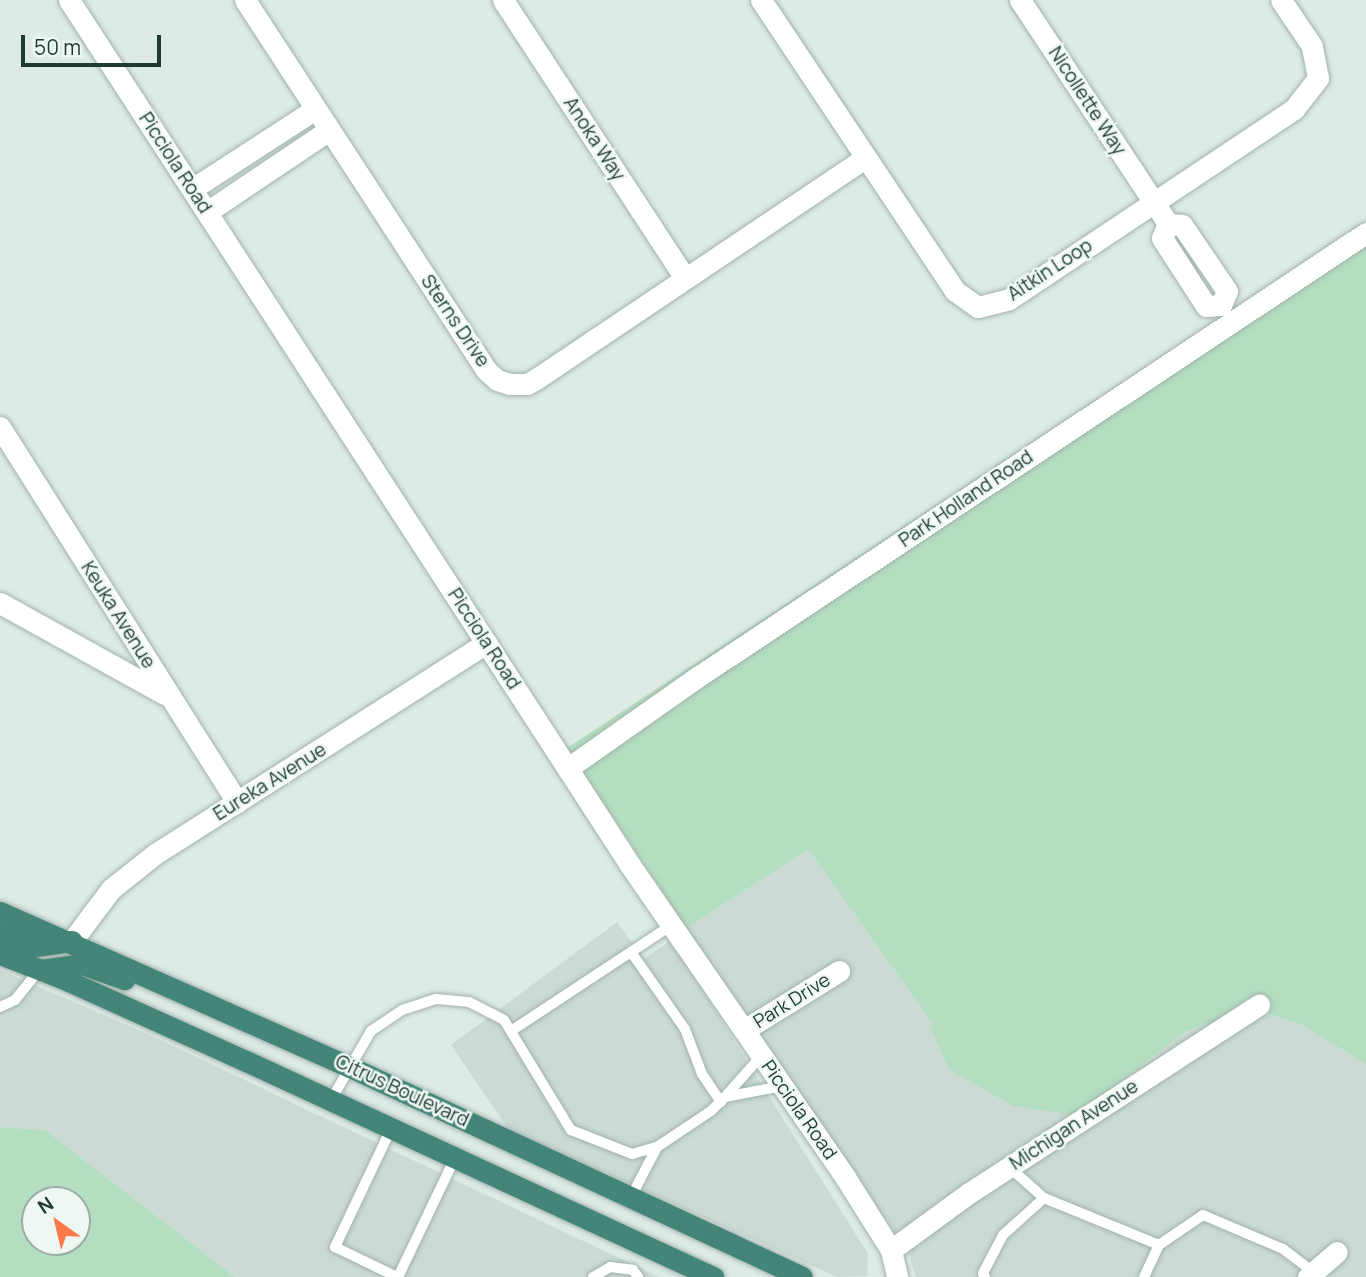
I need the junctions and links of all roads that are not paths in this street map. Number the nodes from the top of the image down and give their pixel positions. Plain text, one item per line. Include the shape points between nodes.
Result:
1 (69, 0) edge
2 (245, 0) edge
3 (503, 0) edge
4 (761, 0) edge
5 (1020, 0) edge
6 (1282, 0) edge
7 (315, 108) junction
8 (330, 131) junction
9 (865, 159) junction
10 (192, 190) junction
11 (1153, 202) junction
12 (206, 212) junction
13 (1366, 233) edge
14 (685, 278) junction
15 (1227, 314) junction
16 (0, 427) edge
17 (0, 604) edge
18 (486, 643) junction
19 (169, 696) junction
20 (568, 768) junction
21 (237, 802) junction
22 (0, 912) edge
23 (672, 925) junction
24 (0, 934) edge
25 (72, 941) junction
26 (631, 953) junction
27 (0, 954) edge
28 (39, 970) junction
29 (839, 971) dead end
30 (0, 994) edge
31 (15, 1000) junction
32 (1259, 1005) dead end
33 (0, 1007) edge
34 (744, 1030) junction
35 (511, 1031) junction
36 (277, 1034) junction
37 (761, 1056) junction
38 (350, 1067) junction
39 (782, 1086) junction
40 (331, 1100) junction
41 (723, 1100) junction
42 (391, 1129) junction
43 (657, 1147) junction
44 (455, 1158) junction
45 (1009, 1167) junction
46 (631, 1196) junction
47 (1044, 1198) junction
48 (642, 1244) junction
49 (1159, 1245) junction
50 (891, 1250) junction
51 (1337, 1252) dead end
52 (636, 1274) edge
53 (1310, 1275) edge
54 (398, 1277) edge
55 (593, 1277) edge
56 (713, 1277) edge
57 (802, 1277) edge
58 (897, 1277) edge
59 (985, 1277) edge
60 (1144, 1277) edge

1 - 10 street, Picciola Road
2 - 7 street, Sterns Drive
3 - 14 street, Anoka Way
4 - 9 street, Aitkin Loop
5 - 11 street, Nicollette Way
6 - 11 street, Aitkin Loop via 1312,46 1318,78 1294,109
7 - 8 street, Sterns Drive
7 - 10 street
8 - 12 street
8 - 14 street, Sterns Drive via 486,370 497,380 527,384
9 - 11 street, Aitkin Loop via 955,291 978,307 1009,299
9 - 14 street, Sterns Drive
10 - 12 street, Picciola Road
11 - 15 street, Nicollette Way via 1168,224 1182,225 1227,291
12 - 18 street, Picciola Road
13 - 15 street, Park Holland Road
15 - 20 street, Park Holland Road
16 - 19 street, Keuka Avenue
17 - 19 street
18 - 20 street, Picciola Road
18 - 21 street, Eureka Avenue
19 - 21 street, Keuka Avenue
20 - 23 street, Picciola Road
21 - 25 street, Eureka Avenue via 155,854 111,889
22 - 25 highway, Citrus Boulevard
23 - 26 lane
23 - 34 street, Picciola Road
24 - 25 highway via 36,946
25 - 36 highway, Citrus Boulevard
26 - 35 lane
26 - 41 lane via 685,1029 702,1074
27 - 28 highway, Citrus Boulevard
28 - 31 lane
28 - 36 highway via 82,964 191,1010
28 - 40 highway, Citrus Boulevard
29 - 34 street, Park Drive
30 - 31 lane
31 - 33 lane
32 - 45 street, Michigan Avenue
34 - 37 street, Picciola Road
35 - 38 lane via 504,1020 469,1002 436,999 402,1010 371,1031
35 - 43 lane via 571,1130 632,1154
36 - 38 highway, Citrus Boulevard
37 - 39 street, Picciola Road
37 - 41 lane
38 - 40 lane
38 - 46 highway, Citrus Boulevard
39 - 41 lane
39 - 50 street, Picciola Road
40 - 42 highway, Citrus Boulevard
41 - 43 lane
42 - 44 highway, Citrus Boulevard
42 - 54 lane via 335,1247
43 - 46 lane
44 - 48 highway, Citrus Boulevard
44 - 54 lane
45 - 47 lane
45 - 50 street, Michigan Avenue
46 - 57 highway, Citrus Boulevard
47 - 49 lane
47 - 59 lane via 1003,1235
48 - 52 lane
48 - 56 highway, Citrus Boulevard
49 - 53 lane via 1203,1215 1283,1249
49 - 60 lane
50 - 58 street, Picciola Road
51 - 53 street
52 - 55 lane via 610,1267

